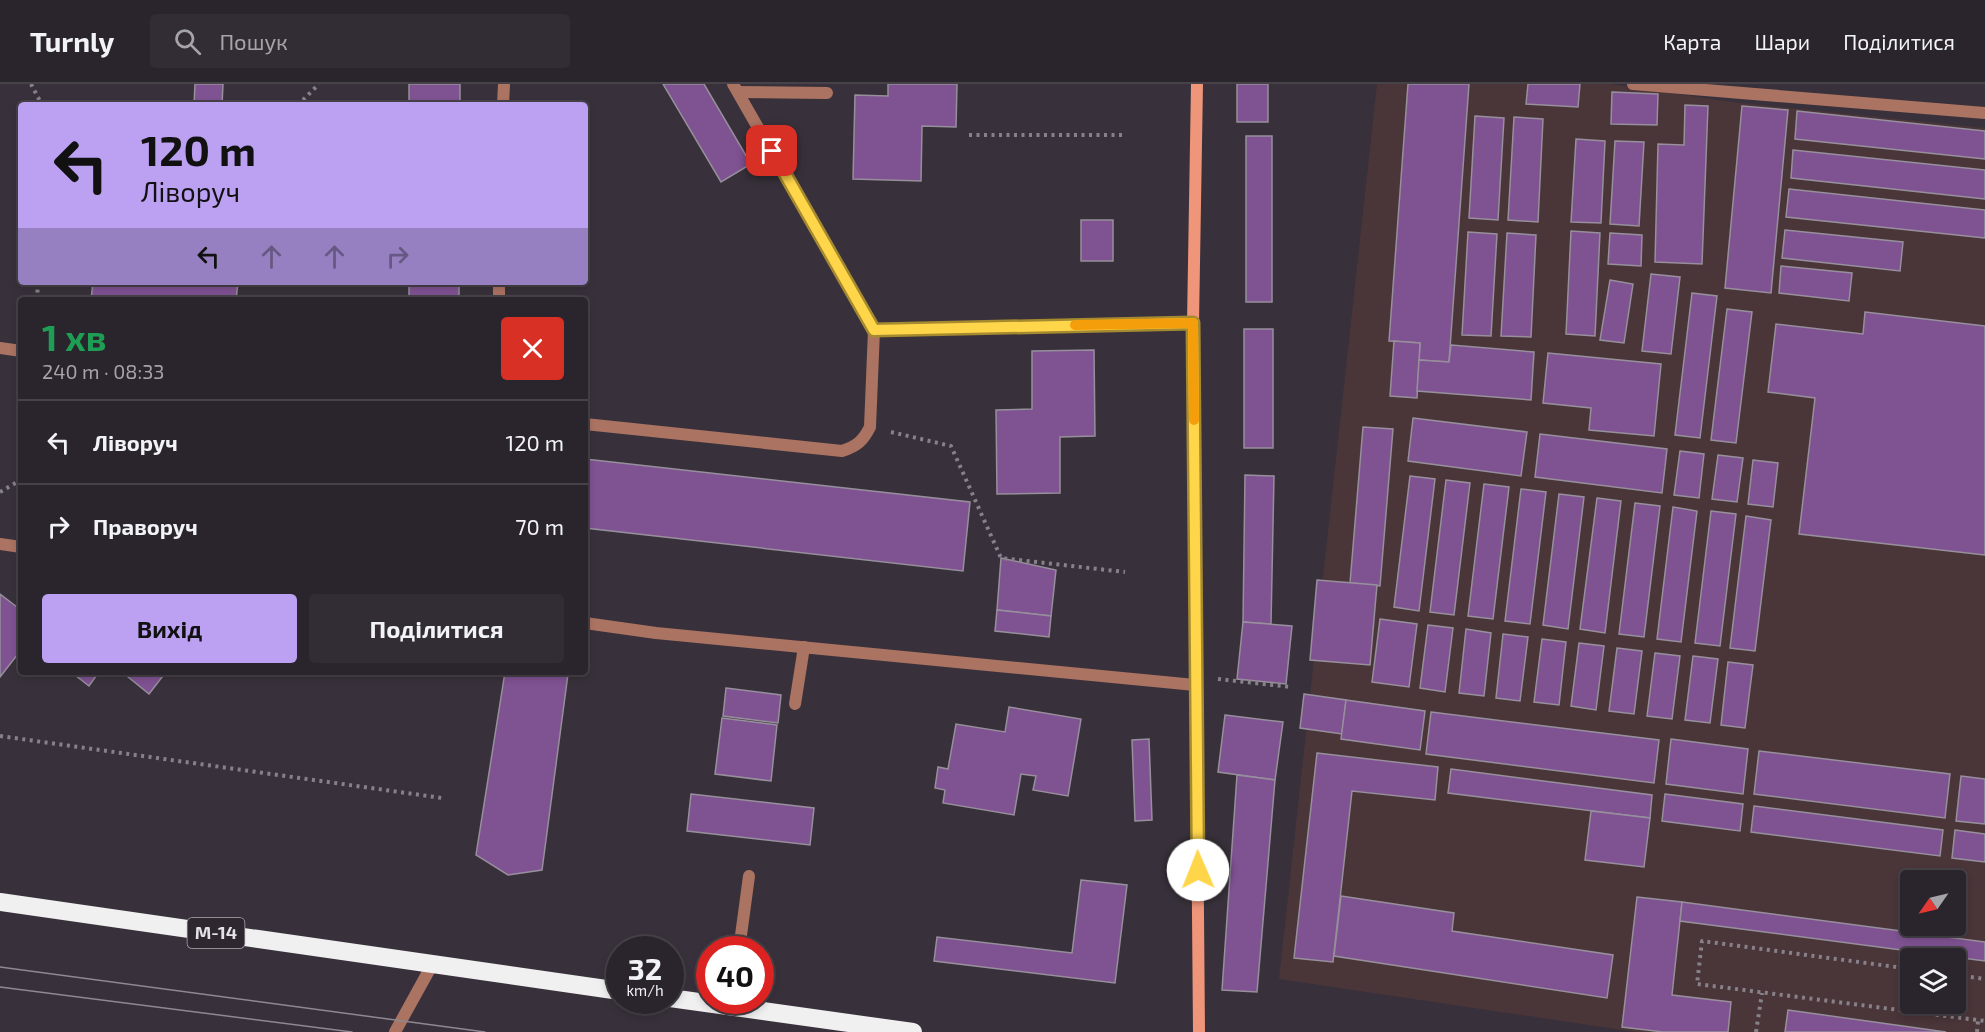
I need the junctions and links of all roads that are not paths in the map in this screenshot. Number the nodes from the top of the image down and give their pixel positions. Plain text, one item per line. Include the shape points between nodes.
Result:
1 (504, 84) edge
2 (1197, 84) edge
3 (1633, 84) edge
4 (1640, 84) edge
5 (736, 88) edge
6 (827, 93) dead end
7 (504, 102) edge
8 (1985, 113) edge
9 (1193, 323) junction
10 (874, 330) junction
11 (0, 348) edge
12 (18, 351) edge
13 (588, 424) edge
14 (0, 544) edge
15 (18, 547) edge
16 (588, 623) edge
17 (804, 647) junction
18 (1195, 685) junction
19 (795, 705) dead end
20 (749, 876) dead end
21 (0, 902) edge
22 (741, 936) edge
23 (432, 965) junction
24 (606, 989) edge
25 (774, 1011) edge
26 (395, 1032) edge
27 (914, 1032) edge
28 (1199, 1032) edge

1 - 7 lane
2 - 9 street
3 - 4 lane
4 - 8 lane
5 - 6 lane
5 - 10 lane
9 - 10 lane
9 - 18 street
10 - 13 lane via 870,426 863,440 842,451
11 - 12 lane
14 - 15 lane
16 - 17 lane
17 - 18 lane
17 - 19 lane
18 - 28 street
20 - 22 lane
21 - 23 highway, М-14
23 - 24 highway, М-14
23 - 26 lane
25 - 27 highway

